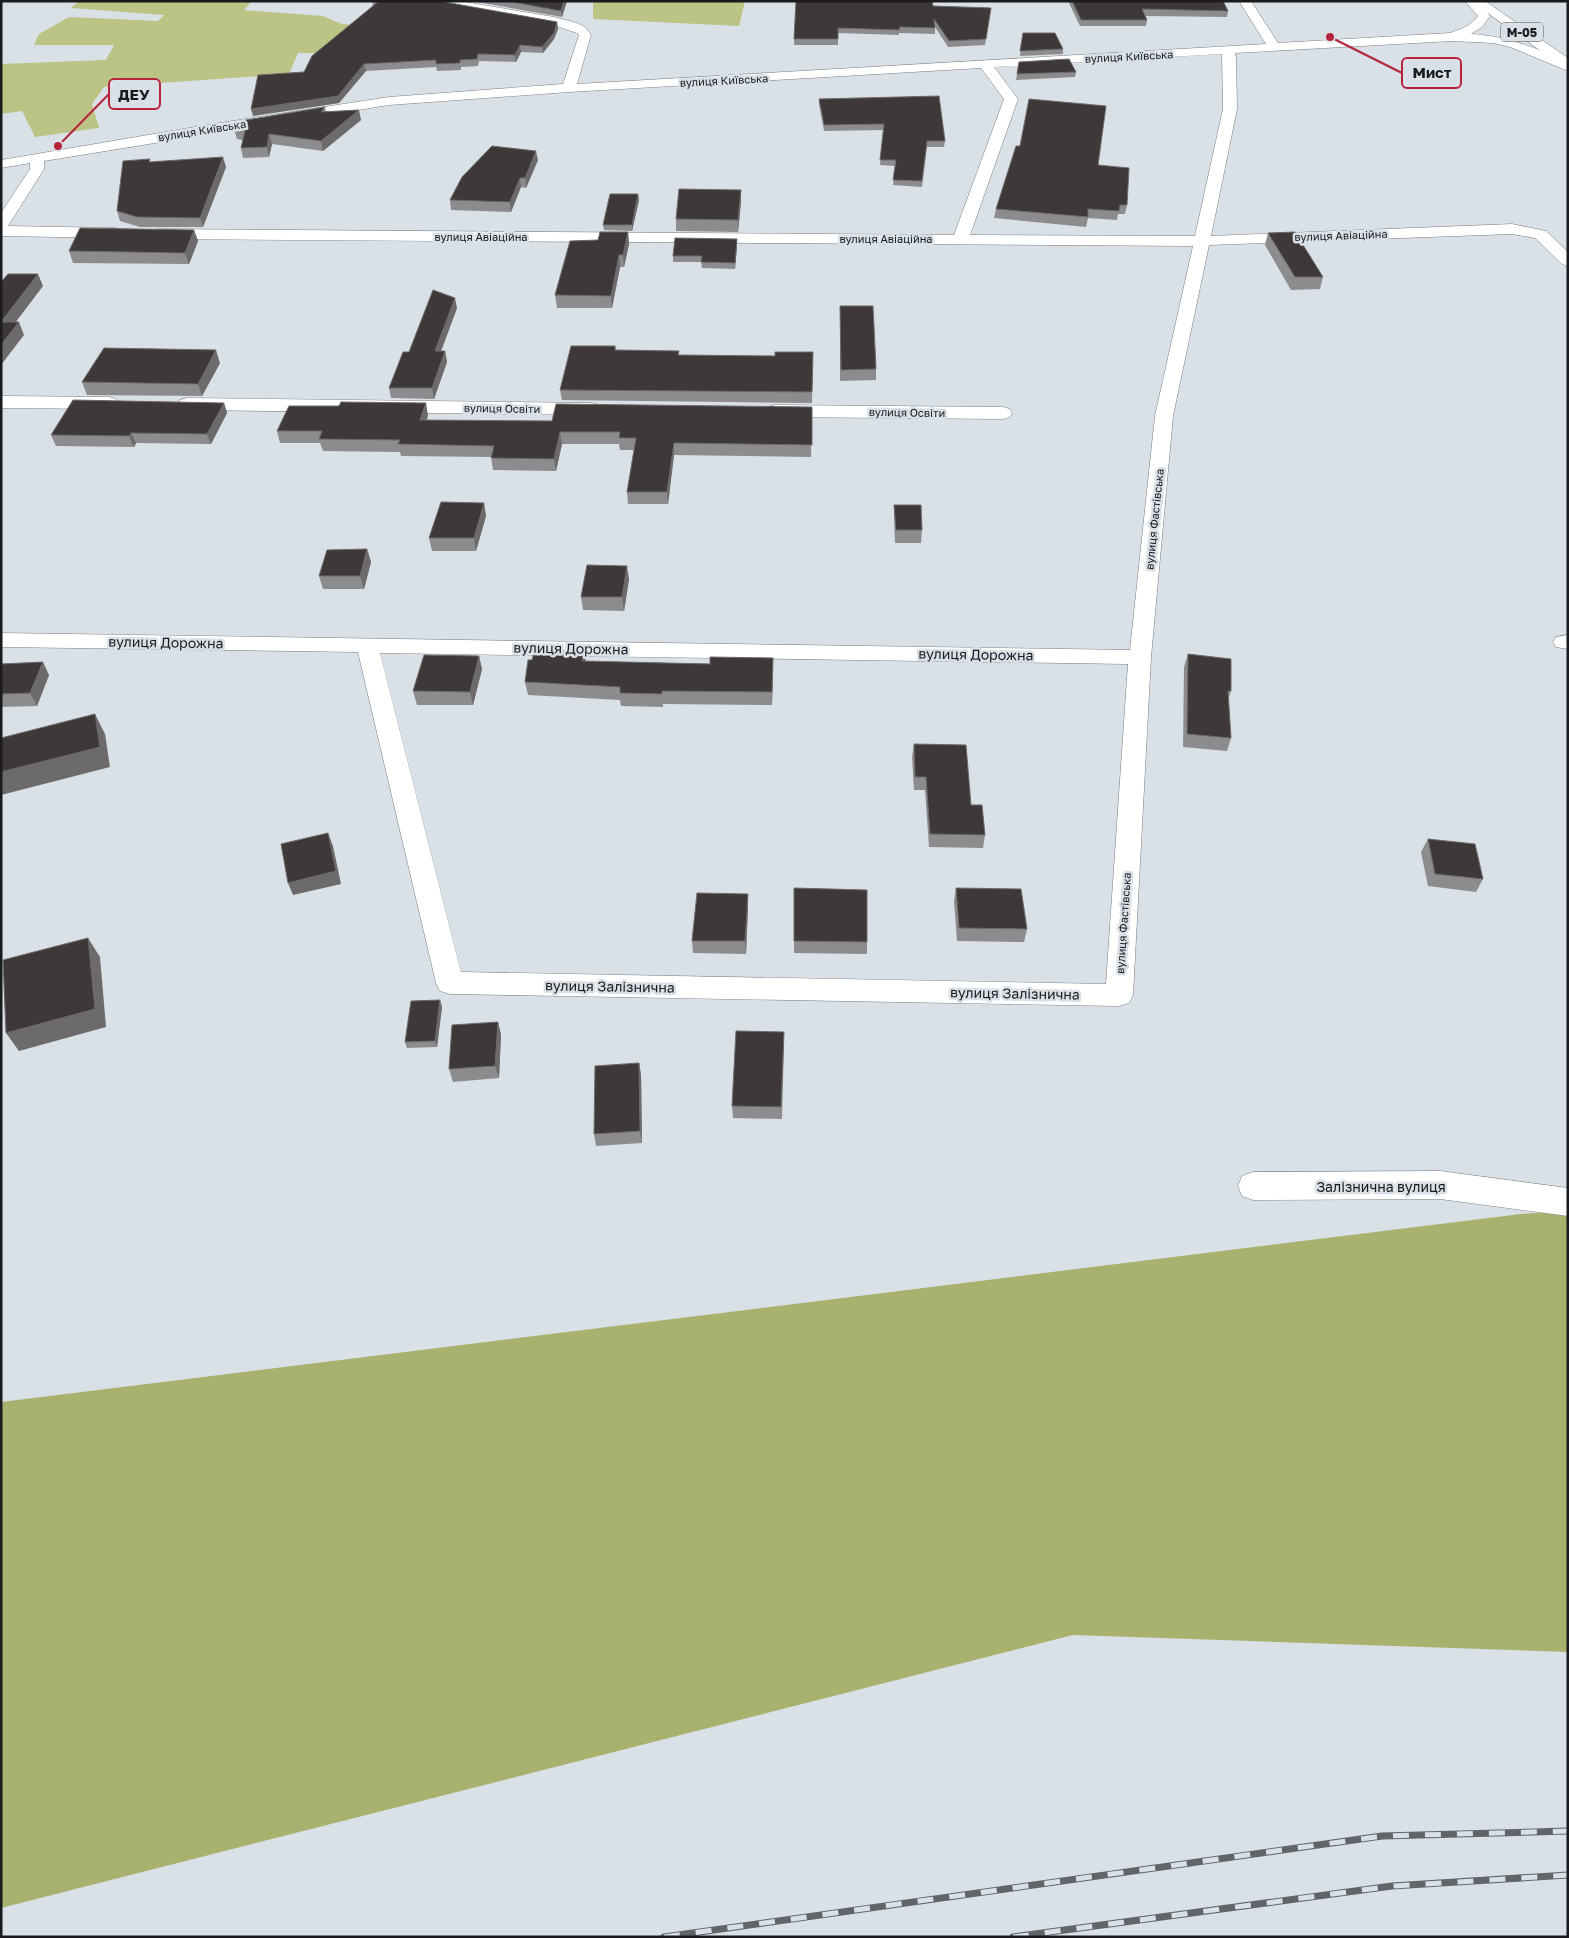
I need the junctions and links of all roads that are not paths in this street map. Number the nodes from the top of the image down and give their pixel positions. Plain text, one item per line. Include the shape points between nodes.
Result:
1 (436, 1) edge
2 (1245, 1) edge
3 (1471, 1) edge
4 (1477, 1) edge
5 (1452, 37) junction
6 (1274, 47) junction
7 (1227, 50) junction
8 (985, 65) junction
9 (1568, 65) edge
10 (569, 88) junction
11 (37, 158) junction
12 (1, 164) edge
13 (1, 225) edge
14 (1, 231) edge
15 (126, 233) edge
16 (145, 234) edge
17 (961, 238) junction
18 (1201, 241) junction
19 (1568, 261) edge
20 (1, 402) edge
21 (130, 404) edge
22 (170, 404) edge
23 (606, 409) edge
24 (755, 411) edge
25 (1003, 413) dead end
26 (1, 640) edge
27 (367, 645) junction
28 (1140, 657) junction
29 (1119, 995) joint
30 (1253, 1186) dead end
31 (1568, 1202) edge

1 - 10 main road via 554,21 581,30 584,35
2 - 6 main road
3 - 5 main road via 1484,16 1480,24
4 - 9 main road, М-05
5 - 6 main road, вулиця Київська
5 - 9 main road via 1493,39 1514,44
6 - 7 main road, вулиця Київська
7 - 8 main road, вулиця Київська
7 - 18 main road, вулиця Фастівська via 1230,58 1230,109
8 - 10 main road, вулиця Київська
8 - 17 main road via 1011,99
10 - 11 main road, вулиця Київська via 388,101
11 - 12 main road, вулиця Київська
11 - 13 main road via 37,169
14 - 15 main road
16 - 17 main road, вулиця Авіаційна
17 - 18 main road, вулиця Авіаційна
18 - 19 main road, вулиця Авіаційна via 1512,229 1540,234
18 - 28 main road, вулиця Фастівська via 1164,416
20 - 21 main road
22 - 23 main road, вулиця Освіти
24 - 25 main road, вулиця Освіти
26 - 27 main road, вулиця Дорожна
27 - 28 main road, вулиця Дорожна
27 - 29 main road, вулиця Залізнична via 450,983
28 - 29 main road, вулиця Фастівська
30 - 31 main road, Залізнична вулиця via 1440,1185

